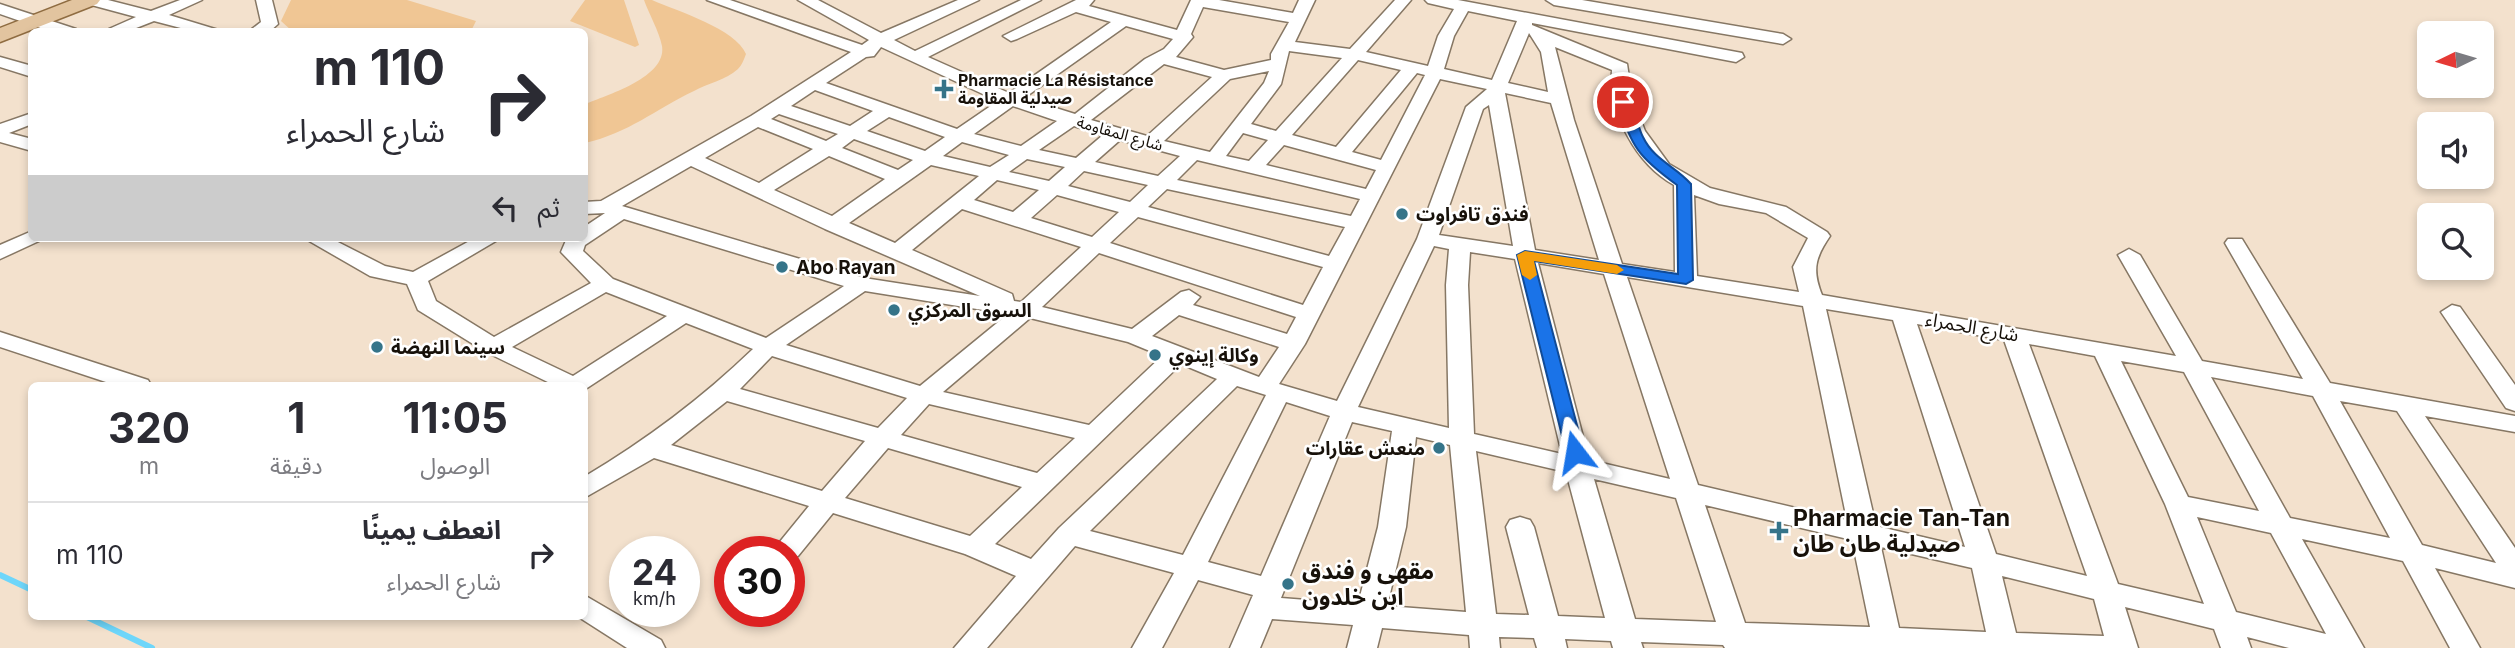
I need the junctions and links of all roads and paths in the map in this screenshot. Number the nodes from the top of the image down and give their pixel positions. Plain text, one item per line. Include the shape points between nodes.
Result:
1 (89, 0) edge
2 (194, 0) edge
3 (264, 0) edge
4 (715, 0) edge
5 (806, 0) edge
6 (1033, 0) edge
7 (1307, 0) edge
8 (1403, 0) edge
9 (1433, 0) edge
10 (1554, 0) edge
11 (1198, 1) edge
12 (958, 2) edge
13 (1082, 3) edge
14 (1463, 6) junction
15 (0, 9) edge
16 (1299, 19) junction
17 (38, 21) junction
18 (1123, 21) junction
19 (155, 23) edge
20 (981, 25) junction
21 (1531, 25) junction
22 (58, 28) edge
23 (130, 28) edge
24 (203, 28) edge
25 (263, 28) edge
26 (0, 36) edge
27 (1011, 36) junction
28 (1185, 37) junction
29 (882, 39) junction
30 (1783, 39) dead end
31 (1034, 45) dead end
32 (868, 51) junction
33 (1282, 55) junction
34 (1357, 55) junction
35 (916, 57) junction
36 (1736, 57) dead end
37 (1166, 59) junction
38 (0, 62) edge
39 (1413, 67) junction
40 (28, 71) edge
41 (1435, 72) junction
42 (1224, 75) junction
43 (813, 84) junction
44 (1498, 88) junction
45 (1011, 100) junction
46 (1559, 100) junction
47 (777, 107) junction
48 (888, 110) junction
49 (1075, 119) junction
50 (28, 120) edge
51 (757, 120) junction
52 (1237, 126) junction
53 (0, 130) edge
54 (1118, 132) junction
55 (852, 134) junction
56 (0, 136) edge
57 (959, 136) junction
58 (1282, 137) junction
59 (1152, 142) junction
60 (28, 144) edge
61 (827, 149) junction
62 (1025, 153) junction
63 (1194, 153) junction
64 (1341, 153) junction
65 (927, 158) junction
66 (1216, 158) junction
67 (692, 159) junction
68 (1080, 165) junction
69 (1387, 167) junction
70 (1252, 168) junction
71 (992, 175) junction
72 (900, 178) junction
73 (1163, 181) junction
74 (1684, 184) junction
75 (1054, 188) junction
76 (760, 191) junction
77 (1371, 196) junction
78 (961, 202) junction
79 (603, 209) edge
80 (1133, 210) junction
81 (1016, 220) junction
82 (1357, 224) junction
83 (832, 225) junction
84 (588, 230) edge
85 (28, 239) edge
86 (1427, 239) junction
87 (322, 242) edge
88 (484, 242) edge
89 (575, 242) edge
90 (2235, 243) dead end
91 (1098, 244) junction
92 (1460, 244) junction
93 (900, 250) junction
94 (0, 253) edge
95 (1525, 255) junction
96 (2129, 255) dead end
97 (1336, 264) junction
98 (1613, 269) junction
99 (416, 279) junction
100 (1686, 280) junction
101 (1207, 282) junction
102 (605, 284) junction
103 (861, 284) junction
104 (1812, 301) junction
105 (1177, 307) junction
106 (1026, 310) junction
107 (2452, 312) dead end
108 (1309, 314) junction
109 (683, 315) junction
110 (1903, 315) junction
111 (2014, 334) junction
112 (1136, 337) junction
113 (0, 339) edge
114 (1293, 344) junction
115 (494, 347) junction
116 (768, 347) junction
117 (2104, 351) junction
118 (1179, 354) junction
119 (2196, 368) junction
120 (1233, 377) junction
121 (130, 382) edge
122 (568, 382) edge
123 (579, 382) edge
124 (1272, 389) junction
125 (2322, 390) junction
126 (723, 393) junction
127 (924, 395) junction
128 (2404, 403) junction
129 (2515, 403) edge
130 (1343, 412) junction
131 (2515, 425) edge
132 (1405, 427) junction
133 (1093, 434) junction
134 (885, 439) junction
135 (1462, 439) junction
136 (651, 448) junction
137 (1578, 468) junction
138 (1043, 484) junction
139 (588, 487) edge
140 (1686, 491) junction
141 (829, 500) junction
142 (2178, 504) junction
143 (2278, 524) junction
144 (1520, 527) dead end
145 (1863, 534) junction
146 (1069, 535) junction
147 (799, 536) edge
148 (975, 547) junction
149 (2414, 553) junction
150 (1984, 561) junction
151 (1192, 568) junction
152 (2515, 570) edge
153 (1034, 572) junction
154 (2515, 578) edge
155 (2108, 592) junction
156 (1266, 598) junction
157 (588, 609) edge
158 (1370, 615) junction
159 (1485, 636) edge
160 (2232, 636) edge
161 (1549, 638) edge
162 (1626, 639) edge
163 (1736, 640) edge
164 (1889, 644) edge
165 (2004, 646) edge
166 (650, 648) edge
167 (969, 648) edge
168 (1146, 648) edge
169 (1245, 648) edge
170 (1362, 648) edge
171 (2122, 648) edge
172 (2335, 648) edge
173 (2349, 648) edge
174 (2465, 648) edge

1 - 17 main road
1 - 19 street
2 - 19 street
3 - 25 street via 270,24
4 - 32 street
5 - 29 street, شارع المقاومة
6 - 20 street
7 - 16 street
8 - 34 street
9 - 14 street
10 - 30 street
11 - 16 street
11 - 28 street
12 - 29 street
13 - 18 street
13 - 27 street
14 - 21 street
14 - 41 street via 1446,36
15 - 17 street
16 - 33 street
17 - 22 street
17 - 26 main road
18 - 28 street
18 - 45 street
19 - 23 street
19 - 24 street via 181,22
20 - 27 street
20 - 35 street
21 - 36 street
21 - 44 street
21 - 46 street via 1553,64
21 - 74 street via 1621,68 1619,86 1635,136 1649,159
27 - 31 street
28 - 37 street
29 - 32 street
29 - 35 street, شارع المقاومة
32 - 43 street
33 - 34 street
33 - 42 street
33 - 52 street via 1272,83
34 - 39 street
34 - 58 street
35 - 45 street, شارع المقاومة
37 - 42 street
37 - 49 street via 1151,63
38 - 40 street
39 - 41 street
39 - 64 street
41 - 44 street
41 - 69 street
42 - 59 street
43 - 47 street
43 - 48 street
44 - 46 street
44 - 86 street via 1475,107
44 - 95 street
45 - 49 street, شارع المقاومة
45 - 57 street
46 - 98 street
47 - 51 street
47 - 55 street
48 - 55 street
48 - 57 street
49 - 54 street, شارع المقاومة
49 - 62 street
50 - 53 street
51 - 61 street
51 - 67 street
52 - 58 street
52 - 66 street
54 - 59 street, شارع المقاومة
54 - 68 street
55 - 61 street
55 - 65 street
56 - 60 street
57 - 62 street
57 - 65 street
58 - 64 street
58 - 70 street
59 - 63 street, شارع المقاومة
61 - 72 street
61 - 76 street
62 - 68 street
62 - 71 street
63 - 66 street, شارع المقاومة
63 - 73 street
64 - 69 street
65 - 71 street
65 - 72 street
66 - 70 street, شارع المقاومة
67 - 76 street
67 - 79 street
68 - 73 street
68 - 75 street
69 - 77 street
70 - 77 street, شارع المقاومة
71 - 75 street
71 - 78 street
72 - 83 street
73 - 80 street
73 - 82 street
74 - 100 street
74 - 104 street via 1721,199 1773,209 1820,236 1805,254 1801,270
75 - 80 street
75 - 81 street
76 - 83 street
77 - 82 street
78 - 81 street
78 - 93 street
79 - 84 street
79 - 103 street
80 - 91 street
80 - 97 street
81 - 91 street
82 - 97 street
83 - 93 street
85 - 94 street
86 - 92 street, شارع الحمراء
86 - 130 street
87 - 99 street via 378,271
88 - 99 street
89 - 102 street via 572,252
90 - 125 street
91 - 101 street
91 - 106 street
92 - 95 street, شارع الحمراء
92 - 135 street
93 - 106 street
95 - 98 street, شارع الحمراء
95 - 137 street
96 - 119 street
97 - 108 street
98 - 100 street, شارع الحمراء
98 - 140 street
99 - 115 street via 426,305
100 - 104 street, شارع الحمراء
101 - 105 street
101 - 108 street
102 - 109 street
102 - 115 street
103 - 106 street
103 - 116 street
104 - 110 street, شارع الحمراء
104 - 145 street
105 - 112 street
105 - 114 street
106 - 112 street
106 - 127 street
107 - 129 street
108 - 114 street
109 - 116 street
109 - 123 street
110 - 111 street, شارع الحمراء
110 - 150 street
111 - 117 street, شارع الحمراء
111 - 155 street
112 - 118 street
113 - 121 street
114 - 124 street
115 - 122 street
116 - 126 street
116 - 127 street
117 - 119 street, شارع الحمراء
117 - 142 street
118 - 120 street
118 - 133 street
119 - 125 street, شارع الحمراء
119 - 143 street
120 - 124 street
120 - 146 street
124 - 130 street
124 - 151 street
125 - 128 street, شارع الحمراء
125 - 149 street
126 - 134 street
126 - 136 street
127 - 133 street
127 - 134 street
128 - 131 street, شارع الحمراء
128 - 152 street
130 - 132 street
130 - 156 street
132 - 135 street
132 - 158 street via 1392,527
133 - 138 street
134 - 138 street
134 - 141 street
135 - 137 street
135 - 159 street
136 - 139 street
136 - 141 street
137 - 140 street
137 - 162 street
138 - 148 street
140 - 145 street
140 - 163 street
141 - 147 street
141 - 148 street
142 - 143 street
142 - 160 street
143 - 149 street
143 - 173 street
144 - 161 street
145 - 150 street
145 - 164 street
146 - 151 street
146 - 153 street
148 - 153 street
149 - 154 street
149 - 174 street
150 - 155 street
150 - 165 street
151 - 156 street
151 - 168 street
153 - 167 street
155 - 160 street
155 - 171 street
156 - 158 street
156 - 169 street
157 - 166 street
158 - 159 street
158 - 170 street
159 - 161 street
160 - 172 street
161 - 162 street
162 - 163 street
163 - 164 street
164 - 165 street
165 - 171 street

